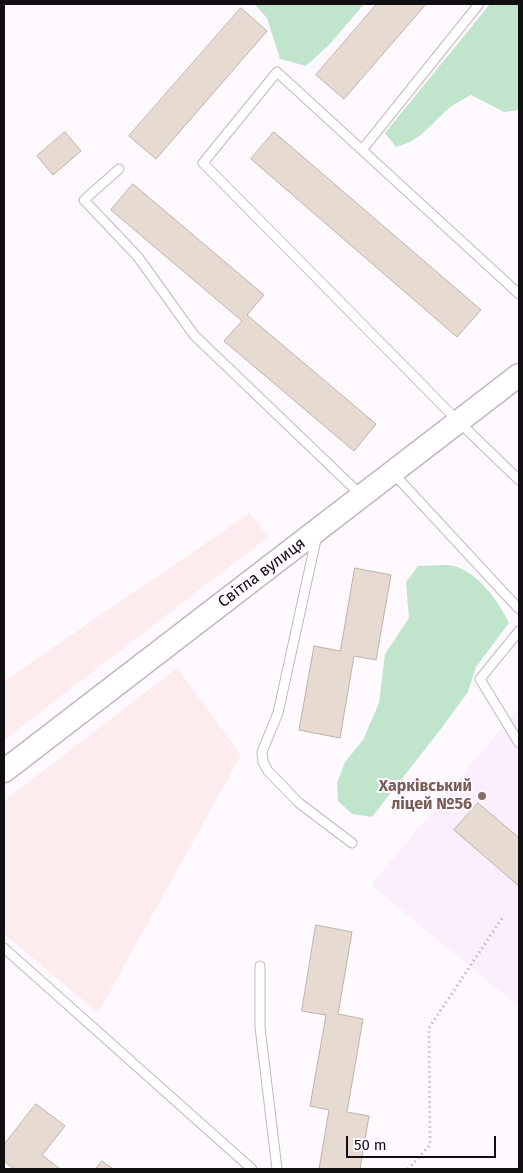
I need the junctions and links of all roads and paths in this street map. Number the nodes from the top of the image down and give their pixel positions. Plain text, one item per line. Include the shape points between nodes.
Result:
1 (479, 4) edge
2 (362, 150) junction
3 (119, 169) dead end
4 (519, 294) edge
5 (519, 375) edge
6 (459, 422) junction
7 (393, 473) junction
8 (519, 480) edge
9 (362, 496) junction
10 (318, 530) junction
11 (519, 609) edge
12 (519, 632) edge
13 (519, 743) edge
14 (4, 771) edge
15 (352, 843) dead end
16 (504, 915) dead end
17 (4, 948) edge
18 (260, 966) dead end
19 (252, 1169) edge
20 (277, 1169) edge
21 (408, 1169) edge

1 - 2 lane
2 - 4 lane
2 - 6 lane via 277,72 203,163
3 - 9 lane via 84,200 138,256 194,335
5 - 6 street, Світла вулиця
6 - 7 street, Світла вулиця
6 - 8 lane
7 - 9 street, Світла вулиця
7 - 11 lane
9 - 10 street, Світла вулиця
10 - 14 street, Світла вулиця
10 - 15 lane via 278,713 262,752 263,762 299,803
12 - 13 lane via 480,679
16 - 21 path via 429,1028 430,1145
17 - 19 lane
18 - 20 lane via 260,1027

